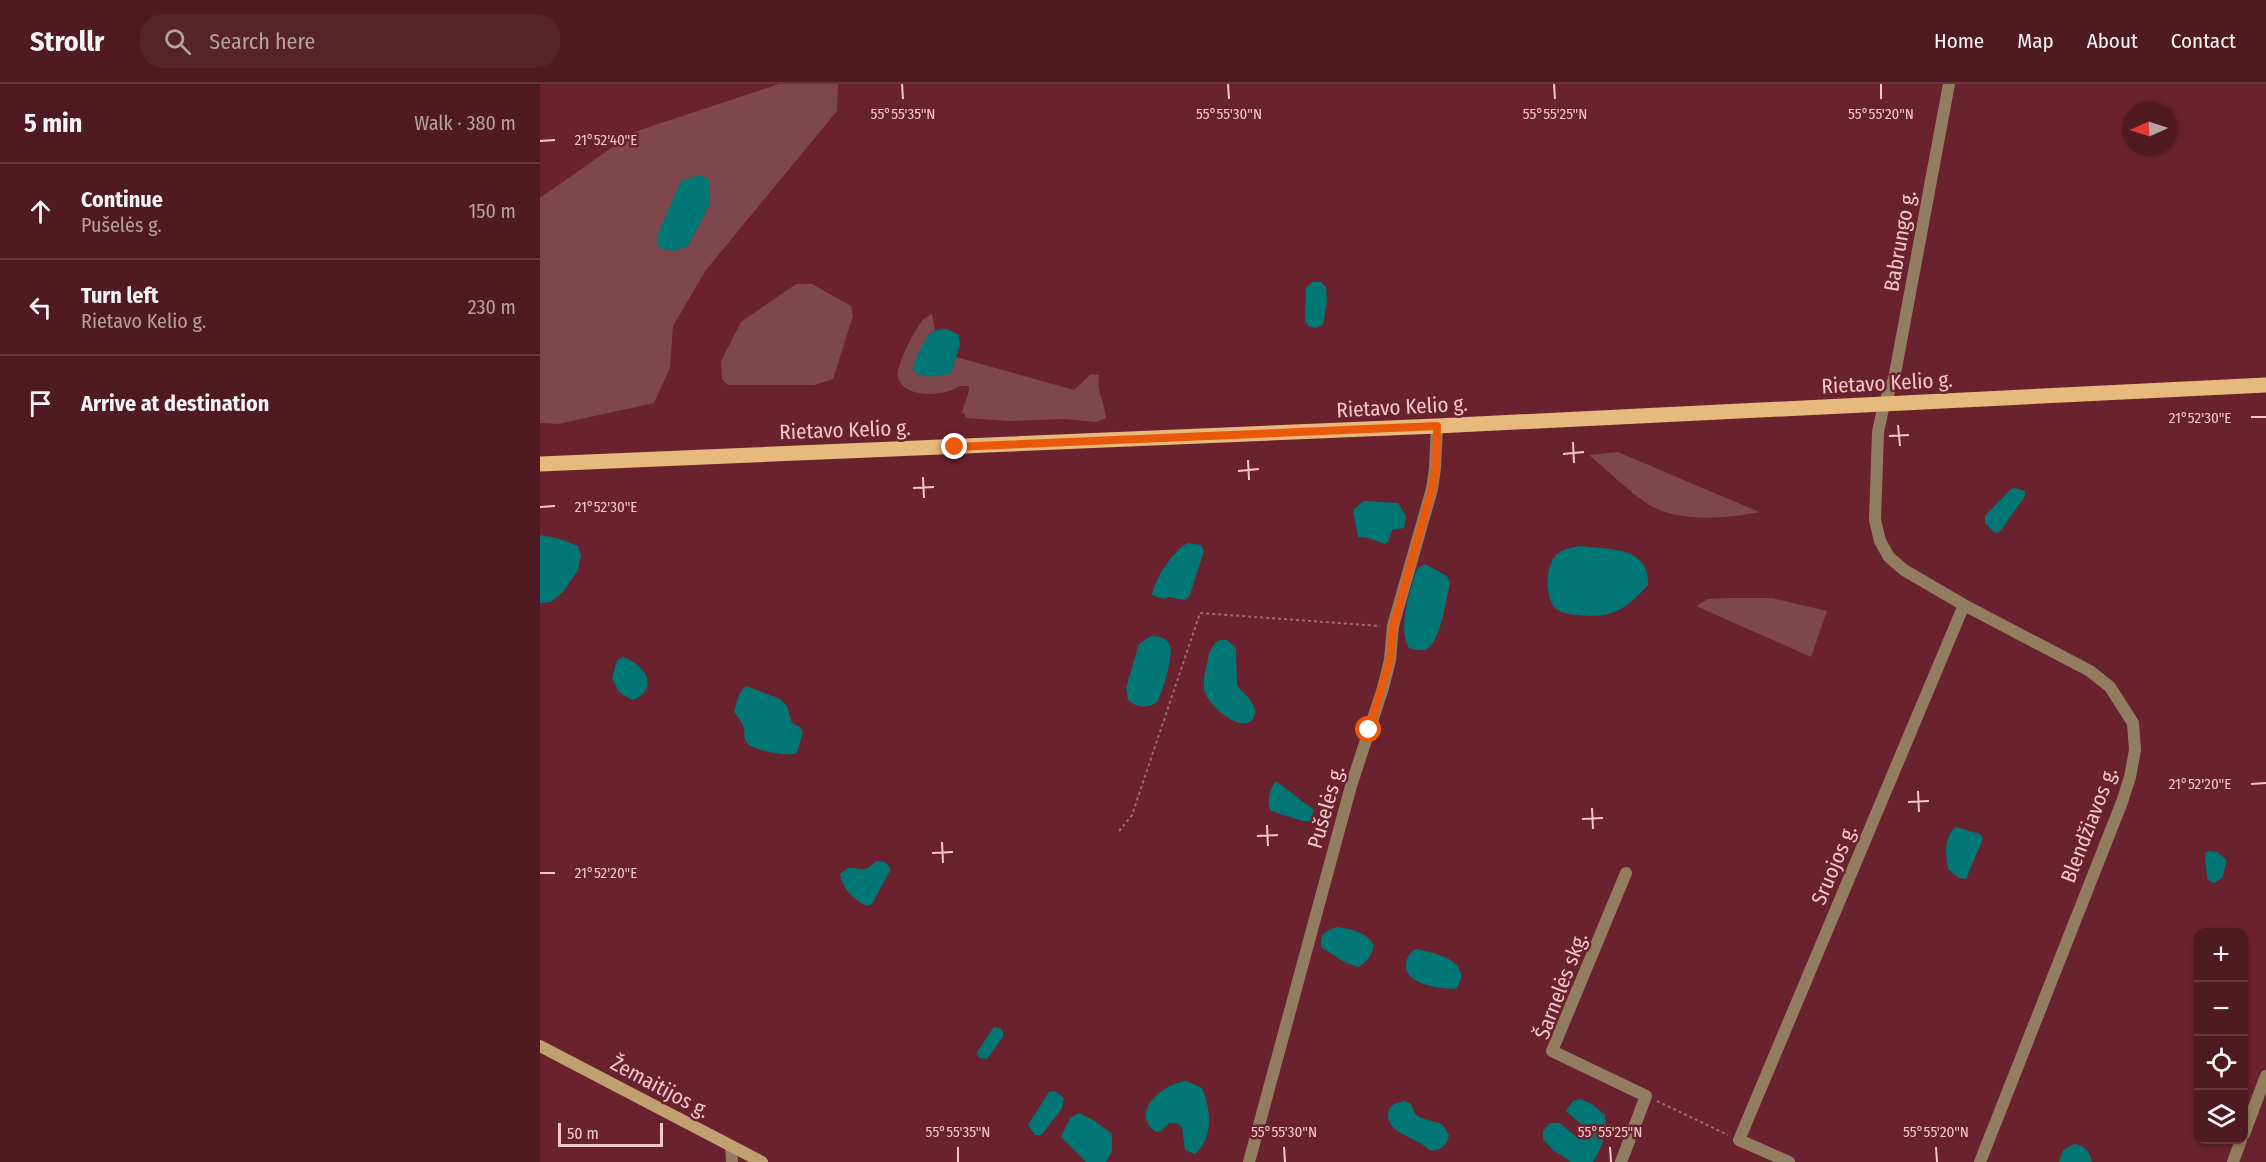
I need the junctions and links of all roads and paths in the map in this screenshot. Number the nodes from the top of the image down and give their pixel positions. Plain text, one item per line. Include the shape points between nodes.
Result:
1 (1949, 84) edge
2 (2266, 385) edge
3 (1884, 404) junction
4 (1437, 426) junction
5 (540, 464) edge
6 (1964, 605) junction
7 (1393, 627) junction
8 (1119, 831) dead end
9 (1626, 873) dead end
10 (540, 1046) edge
11 (2266, 1076) edge
12 (1646, 1096) junction
13 (2248, 1123) edge
14 (1739, 1140) junction
15 (2240, 1144) edge
16 (731, 1146) junction
17 (732, 1162) edge
18 (762, 1162) edge
19 (1249, 1162) edge
20 (1621, 1162) edge
21 (1790, 1162) edge
22 (1980, 1162) edge
23 (2233, 1162) edge

1 - 3 street, Babrungo g. via 1894,379
2 - 3 main road, Rietavo Kelio g.
3 - 4 main road, Rietavo Kelio g.
3 - 6 street, Blendžiavos g. via 1878,432 1875,491 1880,541 1889,557 1904,570
4 - 5 main road, Rietavo Kelio g.
4 - 7 street, Pušelės g. via 1432,489
6 - 14 street, Sruojos g.
6 - 22 street, Blendžiavos g. via 2090,671 2109,687 2133,723 2135,750 2122,802
7 - 8 path via 1200,613 1132,815
7 - 19 street, Pušelės g. via 1383,688 1351,786
9 - 12 street, Šarnelės skg. via 1552,1051
10 - 16 main road, Žemaitijos g.
11 - 13 street
12 - 14 path
12 - 20 street
14 - 21 street
15 - 23 street
16 - 17 street
16 - 18 main road, Žemaitijos g.

